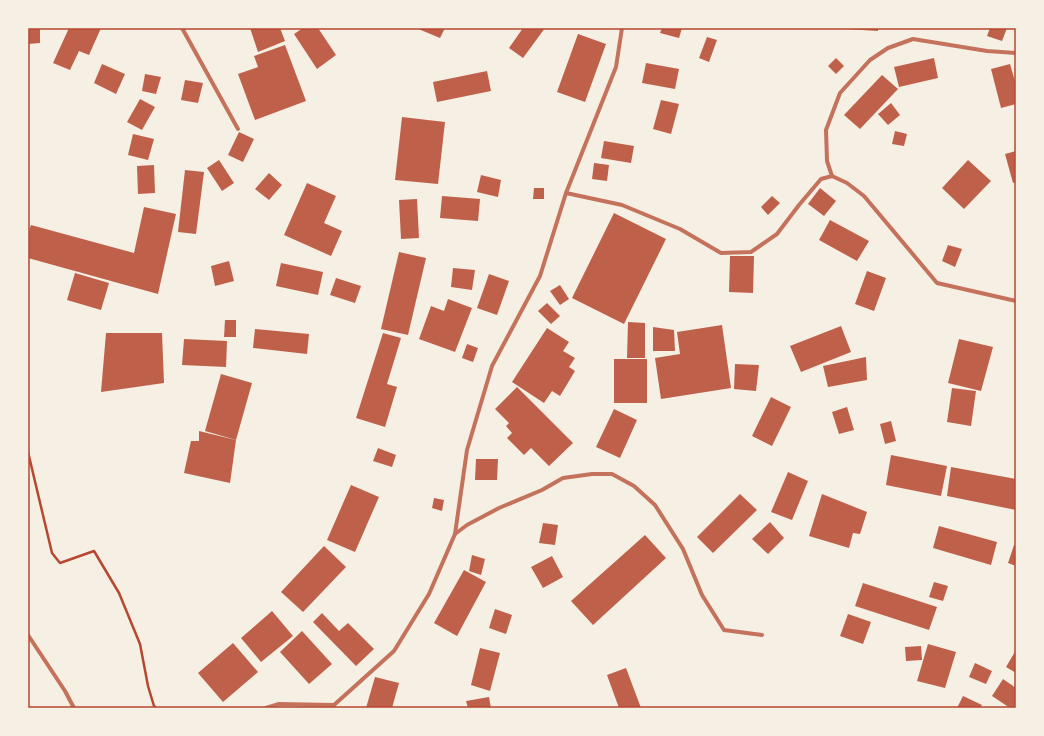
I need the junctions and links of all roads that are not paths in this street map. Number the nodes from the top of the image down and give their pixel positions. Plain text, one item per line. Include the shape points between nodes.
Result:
1 (182, 28) edge
2 (622, 28) edge
3 (1016, 53) edge
4 (238, 129) dead end
5 (832, 176) junction
6 (566, 193) junction
7 (1016, 301) edge
8 (455, 534) junction
9 (28, 635) edge
10 (762, 635) dead end
11 (335, 706) edge
12 (74, 708) edge
13 (266, 708) edge

1 - 4 street
2 - 6 street via 616,67
3 - 5 street via 913,39 888,48 870,60 840,93 826,130 827,161
5 - 6 street via 821,179 777,234 751,252 721,253 680,229 622,205
5 - 7 street via 847,183 864,196 937,283
6 - 8 street via 540,276 492,366 468,450
8 - 10 street via 467,525 564,478 612,474 634,486 655,505 683,549 702,595 724,630
8 - 11 street via 429,594 394,651
9 - 12 street
11 - 13 street via 279,704

